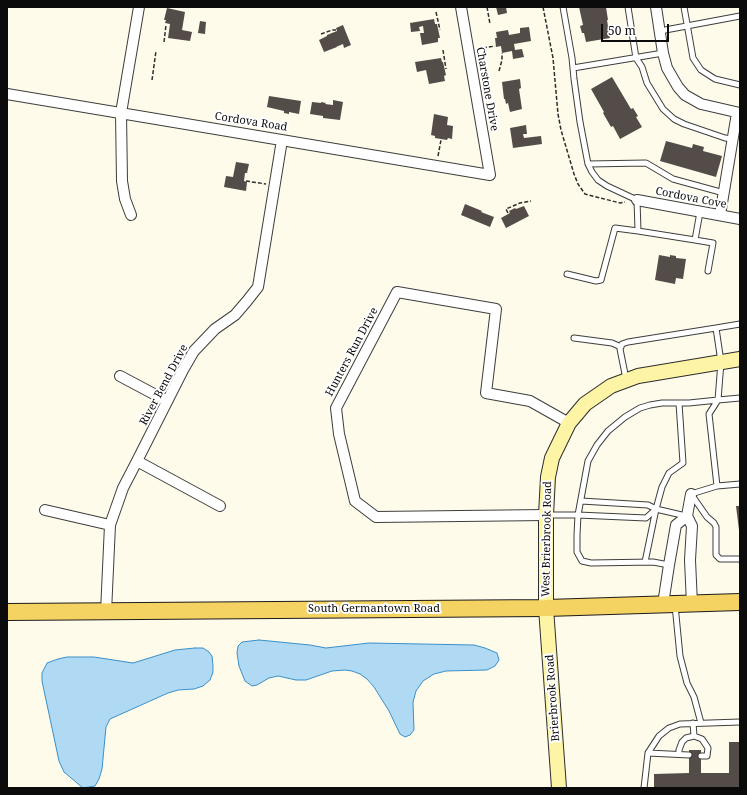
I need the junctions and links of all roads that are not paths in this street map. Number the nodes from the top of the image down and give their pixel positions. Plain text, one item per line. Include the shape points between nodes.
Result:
1 (139, 7) edge
2 (461, 7) edge
3 (563, 7) edge
4 (628, 7) edge
5 (656, 7) edge
6 (684, 7) edge
7 (740, 16) edge
8 (687, 26) junction
9 (660, 31) junction
10 (663, 53) junction
11 (636, 58) junction
12 (573, 68) junction
13 (740, 85) edge
14 (7, 94) edge
15 (121, 113) junction
16 (739, 113) edge
17 (733, 139) junction
18 (282, 140) junction
19 (588, 164) junction
20 (490, 175) joint
21 (724, 193) junction
22 (637, 200) junction
23 (700, 212) junction
24 (131, 215) dead end
25 (720, 215) junction
26 (740, 219) edge
27 (638, 230) junction
28 (696, 240) junction
29 (708, 271) dead end
30 (567, 274) dead end
31 (740, 324) edge
32 (716, 328) junction
33 (574, 338) dead end
34 (621, 346) junction
35 (740, 359) edge
36 (721, 362) junction
37 (120, 376) dead end
38 (626, 380) junction
39 (740, 398) edge
40 (718, 400) junction
41 (167, 401) junction
42 (679, 403) junction
43 (569, 423) junction
44 (137, 462) junction
45 (740, 484) edge
46 (717, 486) junction
47 (691, 494) junction
48 (581, 500) junction
49 (220, 506) dead end
50 (656, 509) junction
51 (45, 510) dead end
52 (546, 515) junction
53 (578, 515) junction
54 (687, 516) junction
55 (110, 525) junction
56 (740, 559) edge
57 (645, 562) junction
58 (669, 565) junction
59 (740, 602) edge
60 (669, 604) junction
61 (692, 604) junction
62 (546, 608) junction
63 (7, 612) edge
64 (106, 612) junction
65 (740, 722) edge
66 (693, 723) junction
67 (702, 723) junction
68 (694, 736) junction
69 (648, 753) junction
70 (679, 754) junction
71 (689, 755) dead end
72 (701, 756) dead end
73 (559, 788) edge
74 (644, 788) edge

1 - 15 street
2 - 20 street, Charstone Drive
3 - 12 lane
4 - 11 lane
5 - 9 street
6 - 8 lane
7 - 8 lane
8 - 9 lane
8 - 13 lane via 693,58 701,70 715,79
9 - 10 street
10 - 11 lane
10 - 16 street via 672,79 685,94 701,104
11 - 12 lane
11 - 17 lane via 647,83 663,108 674,119
12 - 19 lane
14 - 15 street, Cordova Road
15 - 18 street, Cordova Road
15 - 24 street via 122,181
16 - 17 street
17 - 21 street
18 - 20 street, Cordova Road
18 - 41 street, River Bend Drive via 258,286 236,315 215,329 194,350
19 - 21 lane via 646,163 673,179
19 - 22 lane via 598,180
21 - 25 street
22 - 23 street, Cordova Cove
22 - 27 lane
23 - 25 street, Cordova Cove
23 - 28 lane
25 - 26 street, Cordova Cove
27 - 28 lane
27 - 30 lane via 615,228 601,280
28 - 29 lane via 713,243
31 - 32 lane
32 - 34 lane via 628,342
32 - 36 lane
33 - 34 lane
34 - 38 lane
35 - 36 street, West Brierbrook Road
36 - 38 street, West Brierbrook Road
36 - 40 lane
37 - 41 street
38 - 43 street, West Brierbrook Road via 611,386 586,404
39 - 40 lane
40 - 42 lane
40 - 46 lane via 709,414
41 - 44 street, River Bend Drive
42 - 48 lane via 662,403 640,408 608,430 588,462
42 - 50 lane via 683,463 669,473
43 - 52 street, West Brierbrook Road via 552,458
43 - 52 street, Hunters Run Drive via 530,400 486,393 496,309 397,292 336,408 355,501 376,517
44 - 49 street
44 - 55 street, River Bend Drive via 123,488
45 - 46 lane
46 - 47 lane
47 - 54 street
47 - 56 lane via 716,527 716,555 720,559
48 - 50 lane via 648,505
48 - 53 lane
50 - 53 lane via 646,518
50 - 54 lane
50 - 57 lane
51 - 55 street
52 - 53 lane
52 - 62 street, West Brierbrook Road
53 - 57 lane via 578,552 582,561
54 - 58 street via 676,525
54 - 61 street via 692,526
55 - 64 street, River Bend Drive
57 - 58 lane
58 - 60 street
59 - 61 main road, South Germantown Road
60 - 61 main road, South Germantown Road
60 - 62 main road, South Germantown Road
60 - 67 lane via 687,683
62 - 64 main road, South Germantown Road
62 - 73 street, Brierbrook Road
63 - 64 main road, South Germantown Road
65 - 67 lane
66 - 67 lane
66 - 68 lane
66 - 69 lane via 668,728 659,736
68 - 70 lane via 682,742
68 - 72 lane via 702,740 708,748 707,756
69 - 70 lane
69 - 74 lane
70 - 71 lane

